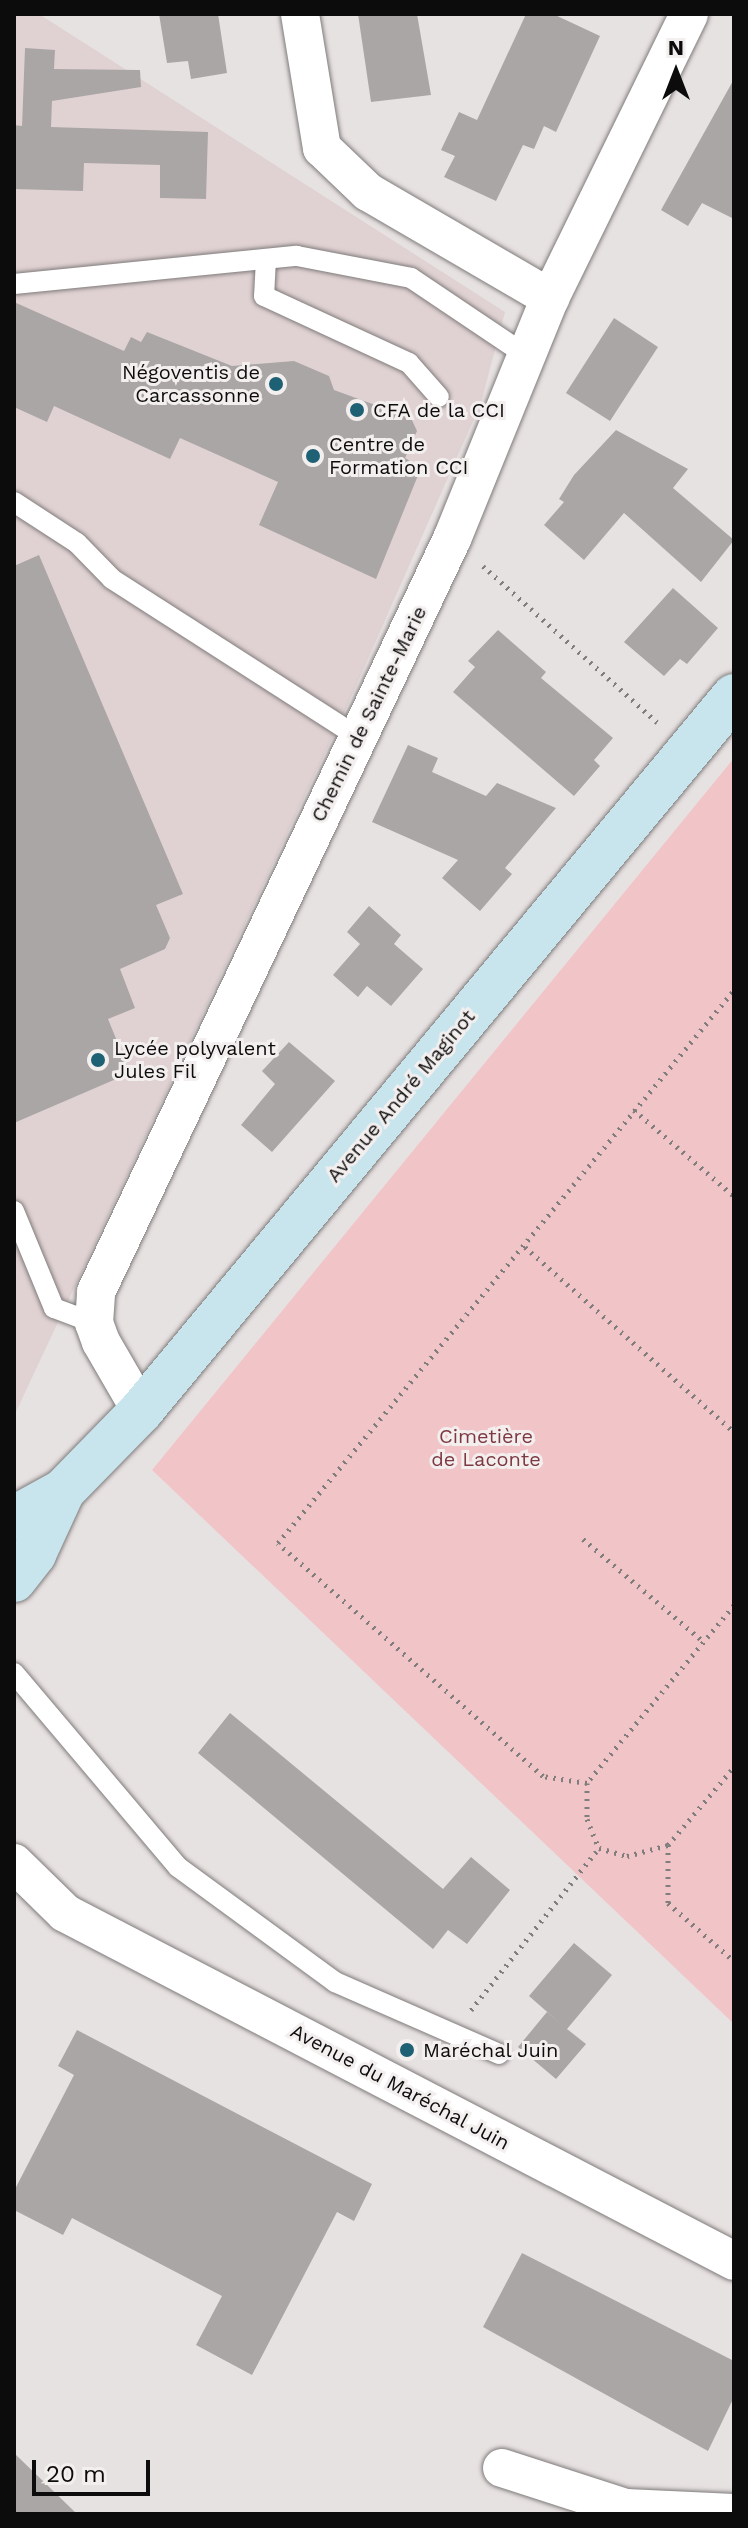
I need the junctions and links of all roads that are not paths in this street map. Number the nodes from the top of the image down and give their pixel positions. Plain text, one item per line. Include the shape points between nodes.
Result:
1 (300, 14) edge
2 (689, 14) edge
3 (266, 259) junction
4 (14, 284) edge
5 (550, 298) junction
6 (527, 356) junction
7 (439, 397) dead end
8 (14, 502) edge
9 (734, 696) edge
10 (358, 737) junction
11 (14, 1211) edge
12 (94, 1323) junction
13 (141, 1411) junction
14 (63, 1491) junction
15 (14, 1518) edge
16 (14, 1580) edge
17 (14, 1673) edge
18 (14, 1863) edge
19 (14, 1905) edge
20 (65, 1913) junction
21 (499, 2054) dead end
22 (734, 2261) edge
23 (502, 2468) dead end
24 (734, 2513) edge

1 - 5 street via 322,148 368,192
2 - 5 street, Chemin de Sainte-Marie
3 - 4 lane
3 - 6 lane via 297,256 411,278
3 - 7 lane via 264,296 409,363
5 - 6 street, Chemin de Sainte-Marie
6 - 10 street, Chemin de Sainte-Marie via 452,539
8 - 10 lane via 77,543 112,579
9 - 13 street, Avenue André Maginot
10 - 12 street, Chemin de Sainte-Marie via 96,1292
11 - 12 lane via 54,1308
12 - 13 street
13 - 14 street, Avenue André Maginot
14 - 15 street, Avenue André Maginot
14 - 16 street, Avenue André Maginot via 34,1554
17 - 21 lane via 178,1867 335,1982
18 - 20 street, Avenue du Maréchal Juin
19 - 20 street, Avenue du Maréchal Juin
20 - 22 street, Avenue du Maréchal Juin
23 - 24 street via 626,2508

